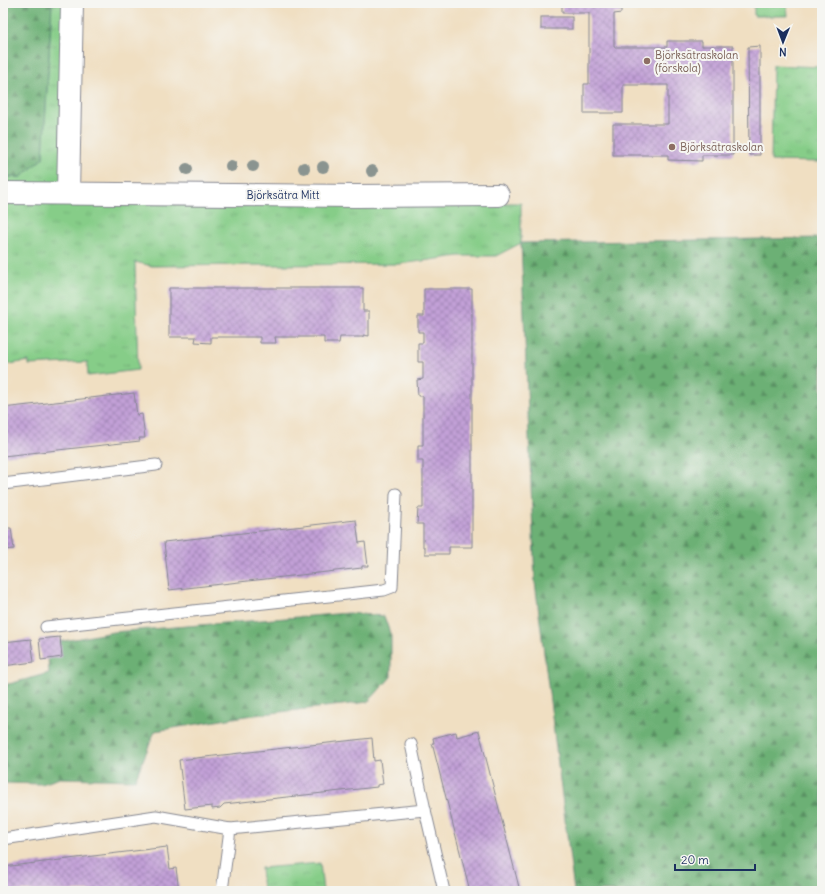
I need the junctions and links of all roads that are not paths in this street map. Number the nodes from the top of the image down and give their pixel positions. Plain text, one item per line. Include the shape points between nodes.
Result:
1 (72, 3) edge
2 (3, 193) edge
3 (68, 193) junction
4 (498, 195) dead end
5 (156, 465) dead end
6 (3, 484) edge
7 (396, 494) dead end
8 (46, 627) dead end
9 (411, 744) dead end
10 (425, 810) junction
11 (230, 829) junction
12 (3, 839) edge
13 (222, 891) edge
14 (444, 891) edge

1 - 3 street
2 - 3 street, Björksätra Mitt
3 - 4 street, Björksätra Mitt
5 - 6 lane
7 - 8 lane via 392,587 376,591
9 - 10 lane
10 - 11 lane
10 - 14 lane
11 - 12 lane via 156,816
11 - 13 lane

